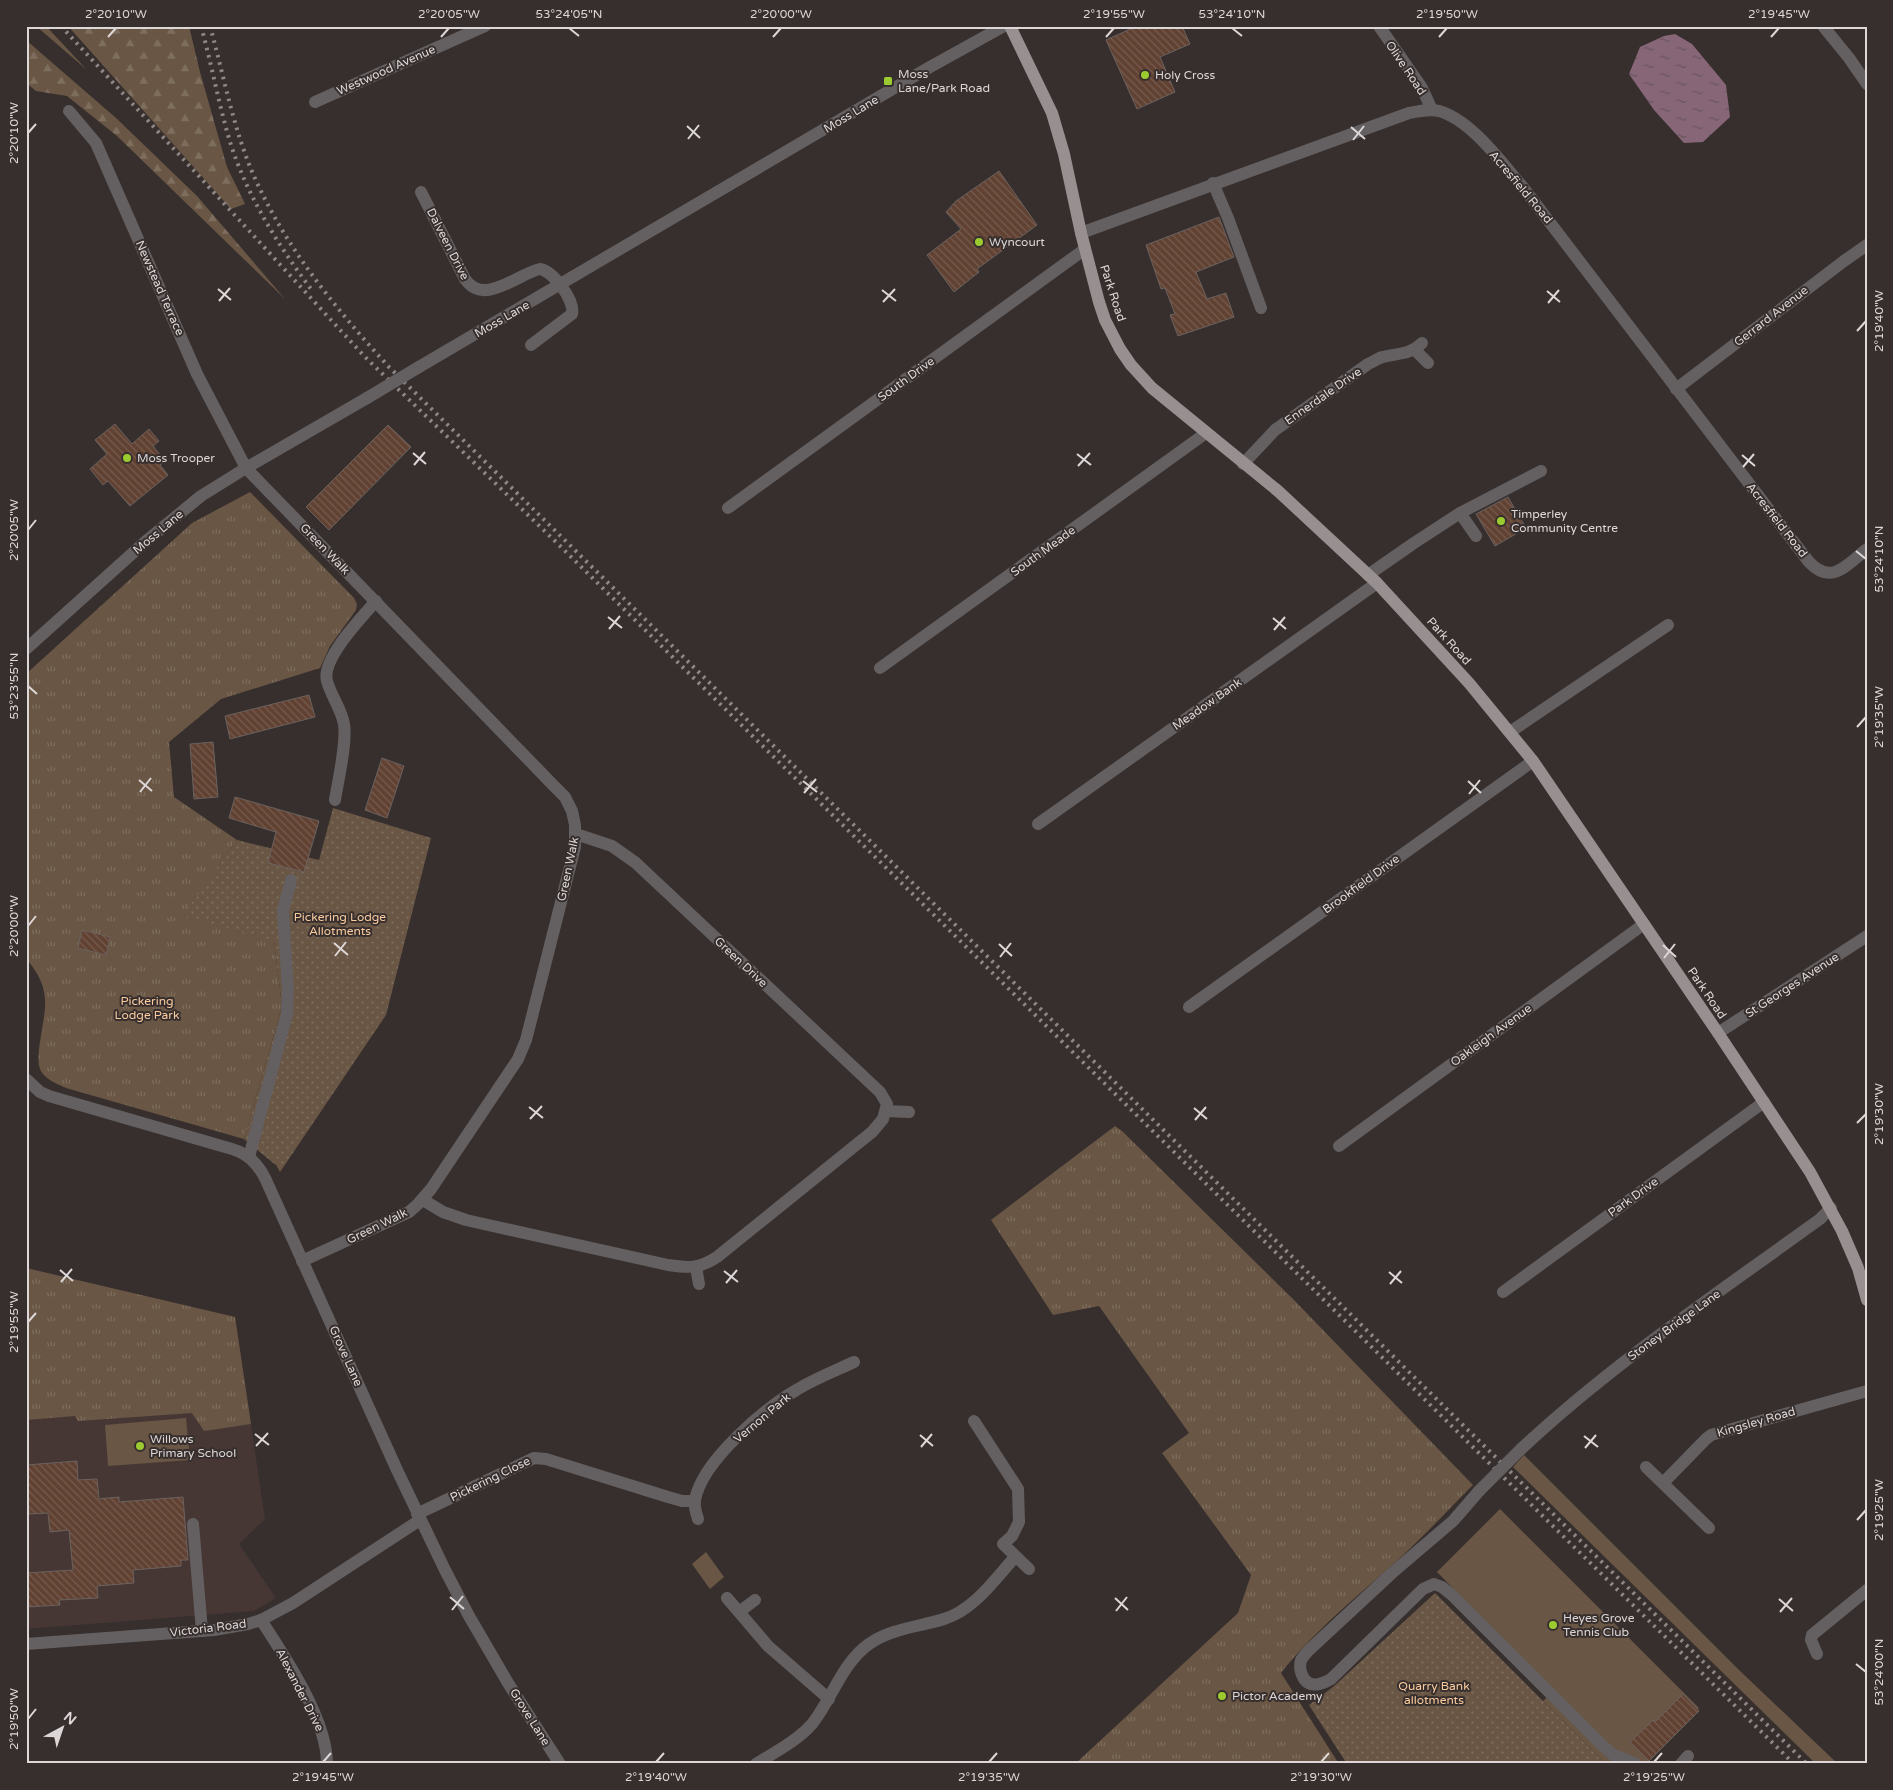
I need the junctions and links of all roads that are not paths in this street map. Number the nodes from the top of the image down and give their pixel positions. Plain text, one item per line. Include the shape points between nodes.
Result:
1 (485, 26) edge
2 (1004, 26) edge
3 (1010, 26) edge
4 (1378, 26) edge
5 (1823, 26) edge
6 (1867, 84) edge
7 (316, 102) dead end
8 (1432, 110) junction
9 (69, 111) dead end
10 (1212, 183) junction
11 (421, 192) dead end
12 (1081, 233) junction
13 (1867, 245) edge
14 (1085, 249) junction
15 (560, 286) junction
16 (1261, 308) dead end
17 (531, 345) dead end
18 (1428, 363) dead end
19 (1676, 389) junction
20 (1206, 433) junction
21 (1243, 464) junction
22 (246, 468) junction
23 (1541, 471) dead end
24 (728, 508) dead end
25 (1460, 513) junction
26 (1476, 536) dead end
27 (1867, 549) edge
28 (1373, 579) junction
29 (376, 601) junction
30 (1668, 625) dead end
31 (26, 650) edge
32 (880, 668) dead end
33 (1510, 732) junction
34 (1533, 762) junction
35 (335, 800) dead end
36 (1038, 824) dead end
37 (576, 834) junction
38 (291, 880) dead end
39 (1644, 924) junction
40 (1867, 936) edge
41 (1189, 1007) dead end
42 (1718, 1033) junction
43 (26, 1079) edge
44 (1764, 1102) junction
45 (886, 1111) junction
46 (909, 1112) dead end
47 (1339, 1146) dead end
48 (249, 1157) junction
49 (423, 1200) junction
50 (1832, 1208) junction
51 (302, 1261) junction
52 (696, 1267) junction
53 (699, 1284) dead end
54 (1503, 1292) dead end
55 (1866, 1292) edge
56 (854, 1362) dead end
57 (1867, 1390) edge
58 (974, 1421) dead end
59 (1646, 1466) dead end
60 (1663, 1483) junction
61 (695, 1501) junction
62 (419, 1517) junction
63 (698, 1519) dead end
64 (193, 1524) dead end
65 (1709, 1528) dead end
66 (1015, 1557) junction
67 (1028, 1568) dead end
68 (1867, 1590) edge
69 (727, 1598) dead end
70 (755, 1600) dead end
71 (739, 1612) junction
72 (261, 1620) junction
73 (202, 1631) junction
74 (26, 1644) edge
75 (1817, 1654) dead end
76 (829, 1699) junction
77 (327, 1764) edge
78 (560, 1764) edge
79 (756, 1764) edge
80 (1636, 1764) edge

1 - 7 street, Westwood Avenue
2 - 15 street, Moss Lane
3 - 12 main road, Park Road via 1052,114
4 - 8 street, Olive Road via 1422,88
5 - 6 street
8 - 10 street, Acresfield Road via 1409,113
8 - 19 street, Acresfield Road via 1460,121 1494,154 1544,214
9 - 22 street, Newstead Terrace via 96,143 197,374
10 - 12 street, Acresfield Road
10 - 16 street
11 - 15 street, Dalveen Drive via 464,279 470,285 490,290 540,269 551,273
12 - 14 main road, Park Road
13 - 19 street, Gerrard Avenue
14 - 20 main road, Park Road via 1105,320 1120,349 1152,388
14 - 24 street, South Drive
15 - 17 street via 571,304 572,314
15 - 22 street, Moss Lane, bridge
18 - 21 street, Ennerdale Drive via 1419,346 1406,354 1383,357 1368,364 1282,424
19 - 27 street, Acresfield Road via 1819,572 1825,574 1840,570
20 - 21 main road, Park Road
20 - 32 street, South Meade
21 - 28 main road, Park Road via 1298,508
22 - 29 street, Green Walk
22 - 31 street, Moss Lane via 212,488 170,521
23 - 25 street, Meadow Bank
25 - 26 street
25 - 28 street, Meadow Bank via 1414,543
28 - 33 main road, Park Road
28 - 36 street, Meadow Bank
29 - 35 street via 342,642 327,671 327,681 344,726
29 - 37 street, Green Walk via 565,798 572,811
30 - 33 street
33 - 34 main road, Park Road
34 - 39 main road, Park Road
34 - 41 street, Brookfield Drive
37 - 45 street, Green Drive via 612,846 636,863 880,1092
37 - 49 street, Green Walk via 569,873 521,1052
38 - 48 street via 283,911 287,1014
39 - 42 main road, Park Road
39 - 47 street, Oakleigh Avenue
40 - 42 street, St Georges Avenue
42 - 44 main road, Park Road
43 - 48 street, Grove Lane via 49,1096 232,1149
44 - 50 main road, Park Road
44 - 54 street, Park Drive
45 - 46 street
45 - 52 street via 872,1132 717,1257
48 - 51 street, Grove Lane via 265,1178
49 - 51 street, Green Walk via 409,1212
49 - 52 street via 466,1220 668,1265
50 - 55 main road, Park Road
50 - 80 street, Stoney Bridge Lane, bridge via 1636,1352 1545,1426 1453,1521 1392,1573 1301,1661 1304,1680 1314,1686 1323,1684 1424,1589 1434,1584 1452,1595 1603,1746 1612,1754
51 - 62 street, Grove Lane
52 - 53 street
56 - 61 street, Vernon Park via 799,1388 749,1426 707,1472
57 - 60 street, Kingsley Road via 1711,1435
58 - 66 street via 1018,1489 1019,1522 1012,1536 1003,1544
59 - 60 street
60 - 65 street
61 - 62 street, Pickering Close via 675,1499 534,1458
61 - 63 street, Vernon Park
62 - 72 street, Victoria Road via 293,1603
62 - 78 street, Grove Lane via 469,1616
64 - 73 street
66 - 67 street
66 - 76 street via 959,1613 894,1631 870,1643 854,1658
68 - 75 street via 1812,1635
69 - 71 street
70 - 71 street
71 - 76 street via 768,1646
72 - 73 street, Victoria Road
72 - 77 street, Alexander Drive via 280,1648 318,1720
73 - 74 street, Victoria Road
76 - 79 street via 801,1734

